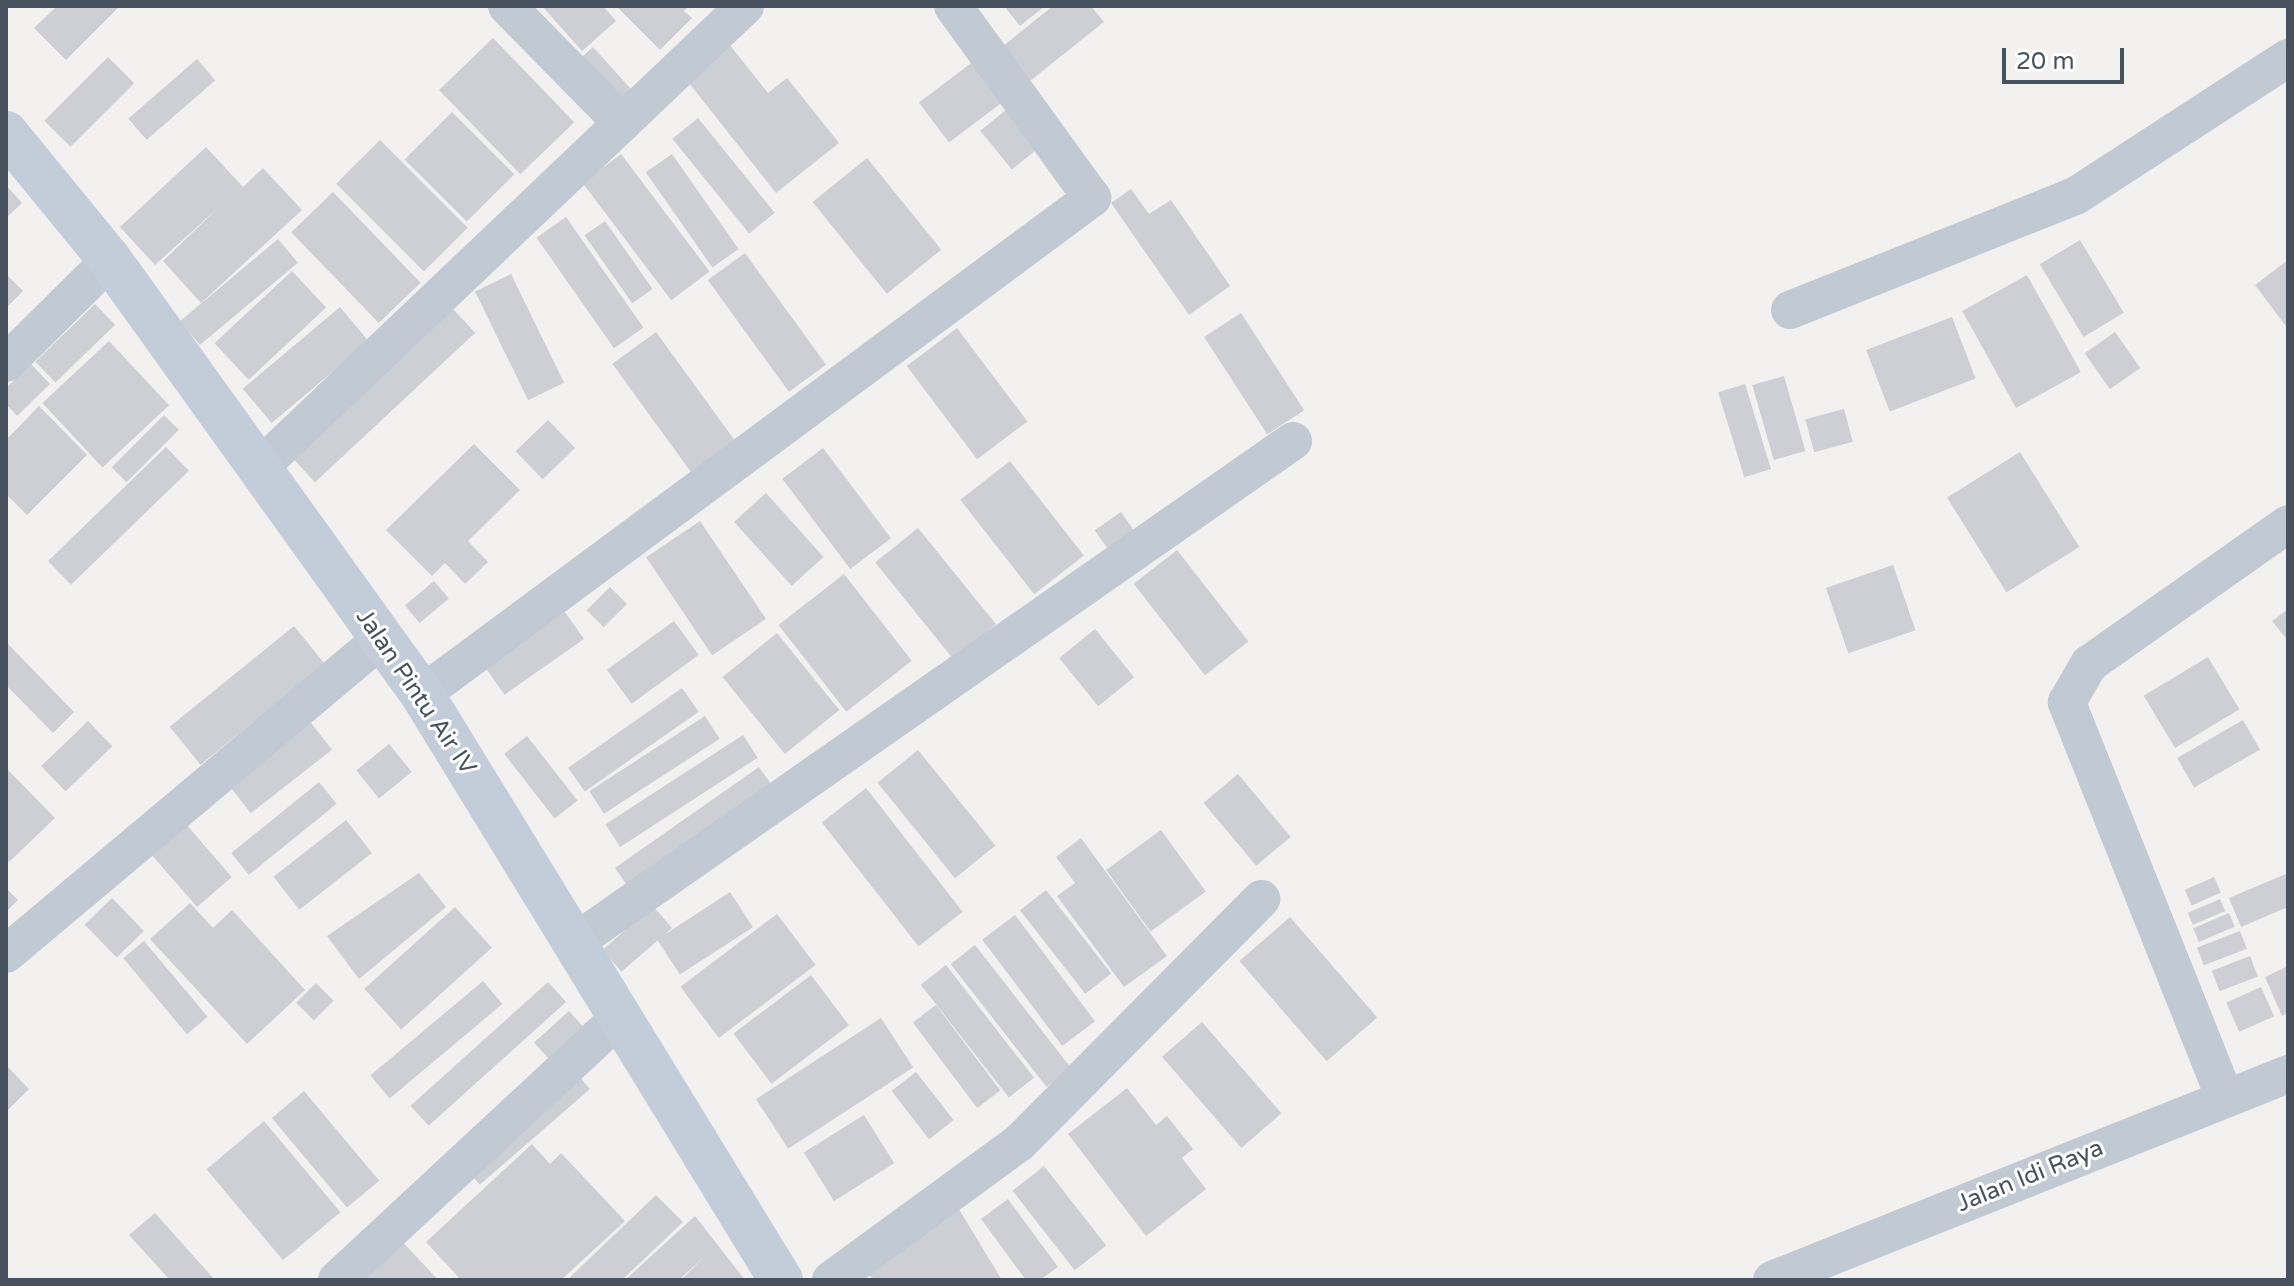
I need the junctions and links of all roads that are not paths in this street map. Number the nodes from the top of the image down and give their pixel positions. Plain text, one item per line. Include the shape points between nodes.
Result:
1 (507, 6) edge
2 (745, 6) edge
3 (953, 6) edge
4 (2288, 58) edge
5 (622, 123) junction
6 (6, 133) edge
7 (110, 260) junction
8 (1790, 310) dead end
9 (6, 363) edge
10 (1293, 441) dead end
11 (258, 469) junction
12 (2288, 524) edge
13 (381, 639) junction
14 (422, 694) junction
15 (1261, 899) dead end
16 (578, 940) junction
17 (6, 954) edge
18 (621, 1016) junction
19 (2288, 1074) edge
20 (2225, 1098) junction
21 (337, 1280) edge
22 (781, 1280) edge
23 (831, 1280) edge
24 (1772, 1280) edge

1 - 5 street
2 - 5 street
3 - 14 street via 1092,198
4 - 8 street via 2077,195
5 - 11 street
6 - 7 main road, Jalan Pintu Air IV
7 - 9 street
7 - 11 main road, Jalan Pintu Air IV
10 - 16 street
11 - 13 main road, Jalan Pintu Air IV
12 - 20 street via 2089,664 2067,702
13 - 14 main road, Jalan Pintu Air IV
13 - 17 street
14 - 16 main road, Jalan Pintu Air IV
15 - 23 street via 1019,1143
16 - 18 main road, Jalan Pintu Air IV
18 - 21 street
18 - 22 main road, Jalan Pintu Air IV
19 - 20 street, Jalan Idi Raya
20 - 24 street, Jalan Idi Raya

